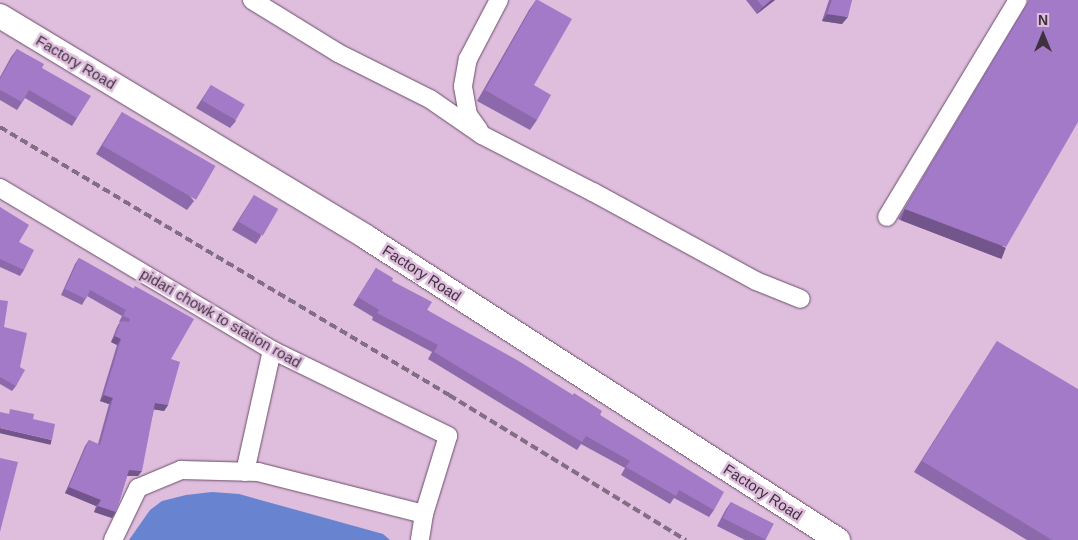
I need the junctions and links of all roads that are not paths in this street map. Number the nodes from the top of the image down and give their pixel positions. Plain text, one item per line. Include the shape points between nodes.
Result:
1 (252, 0) edge
2 (499, 0) edge
3 (1018, 0) edge
4 (0, 16) edge
5 (482, 135) junction
6 (0, 188) edge
7 (888, 216) dead end
8 (801, 299) dead end
9 (272, 350) junction
10 (245, 472) junction
11 (424, 514) junction
12 (113, 540) edge
13 (420, 540) edge
14 (838, 540) edge

1 - 5 street via 338,53 430,99
2 - 5 street via 468,59 463,86 468,115
3 - 7 street
4 - 14 main road, Factory Road via 366,237
5 - 8 street via 756,281
6 - 9 street, pidari chowk to station road
9 - 10 street
9 - 11 street, pidari chowk to station road via 448,436
10 - 11 street via 312,484
10 - 12 street via 181,470 138,488
11 - 13 street

